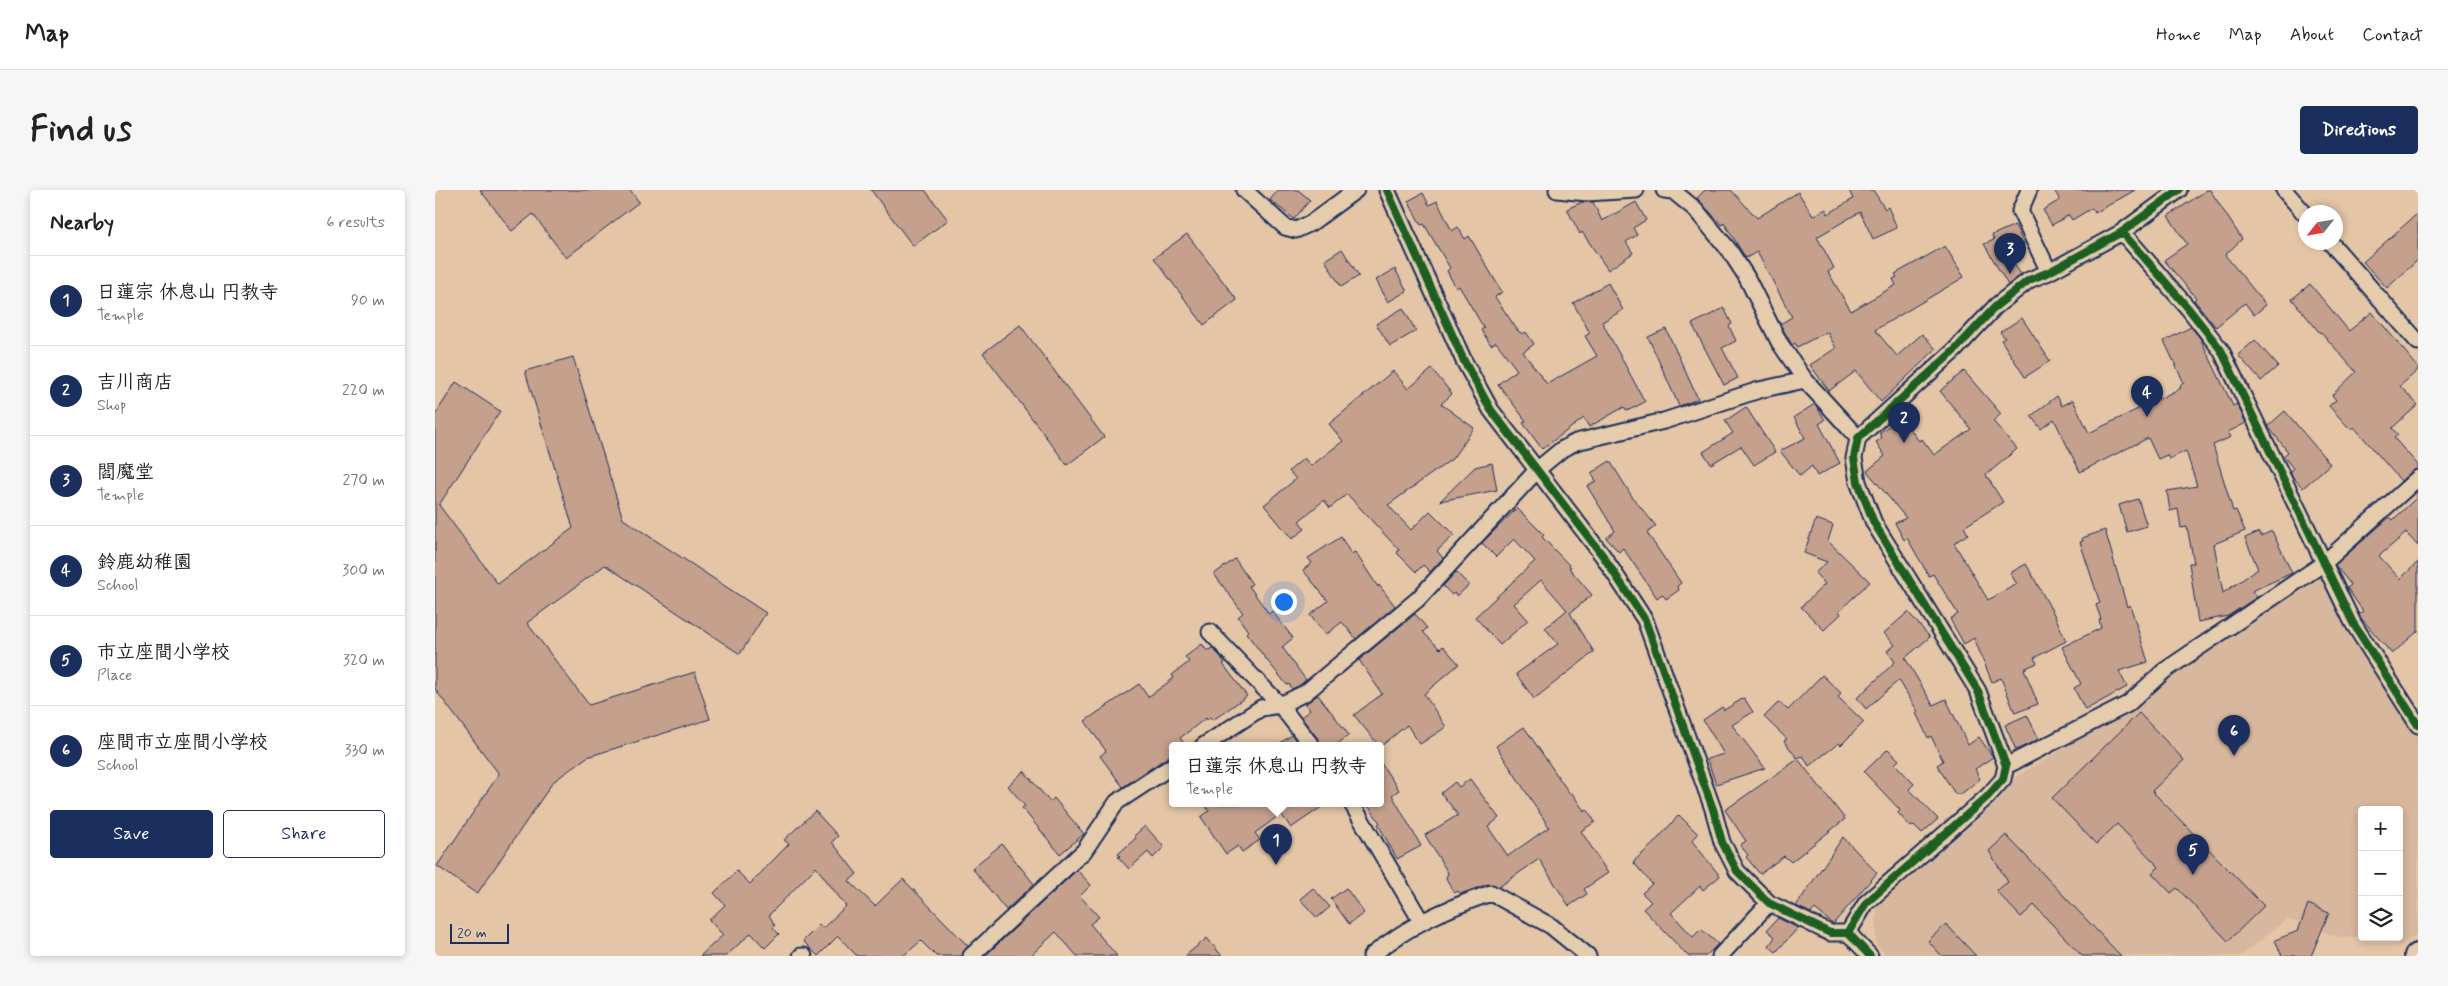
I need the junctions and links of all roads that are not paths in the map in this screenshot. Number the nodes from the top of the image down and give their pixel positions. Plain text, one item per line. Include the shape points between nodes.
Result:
1 (1244, 190) edge
2 (1356, 190) edge
3 (1387, 190) edge
4 (1557, 190) edge
5 (1636, 190) edge
6 (1664, 190) edge
7 (2029, 190) edge
8 (2179, 190) edge
9 (2284, 190) edge
10 (2298, 206) edge
11 (2122, 232) junction
12 (2337, 250) edge
13 (2049, 272) junction
14 (2418, 342) edge
15 (1805, 380) junction
16 (1857, 438) junction
17 (1539, 469) junction
18 (2418, 478) edge
19 (2324, 563) junction
20 (1210, 632) dead end
21 (1280, 705) junction
22 (2418, 725) edge
23 (1209, 742) edge
24 (1309, 742) edge
25 (2006, 766) junction
26 (1169, 768) edge
27 (1354, 807) edge
28 (1769, 903) junction
29 (1421, 921) junction
30 (1848, 933) junction
31 (971, 956) edge
32 (1371, 956) edge
33 (1589, 956) edge
34 (1720, 956) edge
35 (1870, 956) edge

1 - 2 street via 1285,227 1296,230
3 - 17 street via 1464,360 1491,410
4 - 5 street via 1596,193
6 - 15 street via 1673,191 1695,209 1729,250 1746,276 1779,342
7 - 13 street via 2020,211
8 - 11 street
9 - 10 street
11 - 13 street
11 - 19 street via 2221,350
12 - 14 street
13 - 16 street via 2029,280 1996,306 1955,350
15 - 16 street
15 - 17 street via 1759,390 1664,422 1576,442
16 - 25 street via 1854,458 1858,482 1874,523 1978,691
17 - 21 street via 1418,599 1305,693
17 - 28 street via 1645,620 1722,842 1737,871
18 - 19 street
19 - 22 street via 2353,623
19 - 25 street via 2165,671 2129,704
20 - 21 street
21 - 23 street via 1261,708
21 - 24 street
25 - 30 street via 2003,779 1987,798 1866,903
26 - 31 street via 1117,802 1084,851
27 - 29 street
28 - 30 street via 1831,933
28 - 34 street
29 - 32 street
29 - 33 street via 1491,893 1551,926
30 - 35 street

